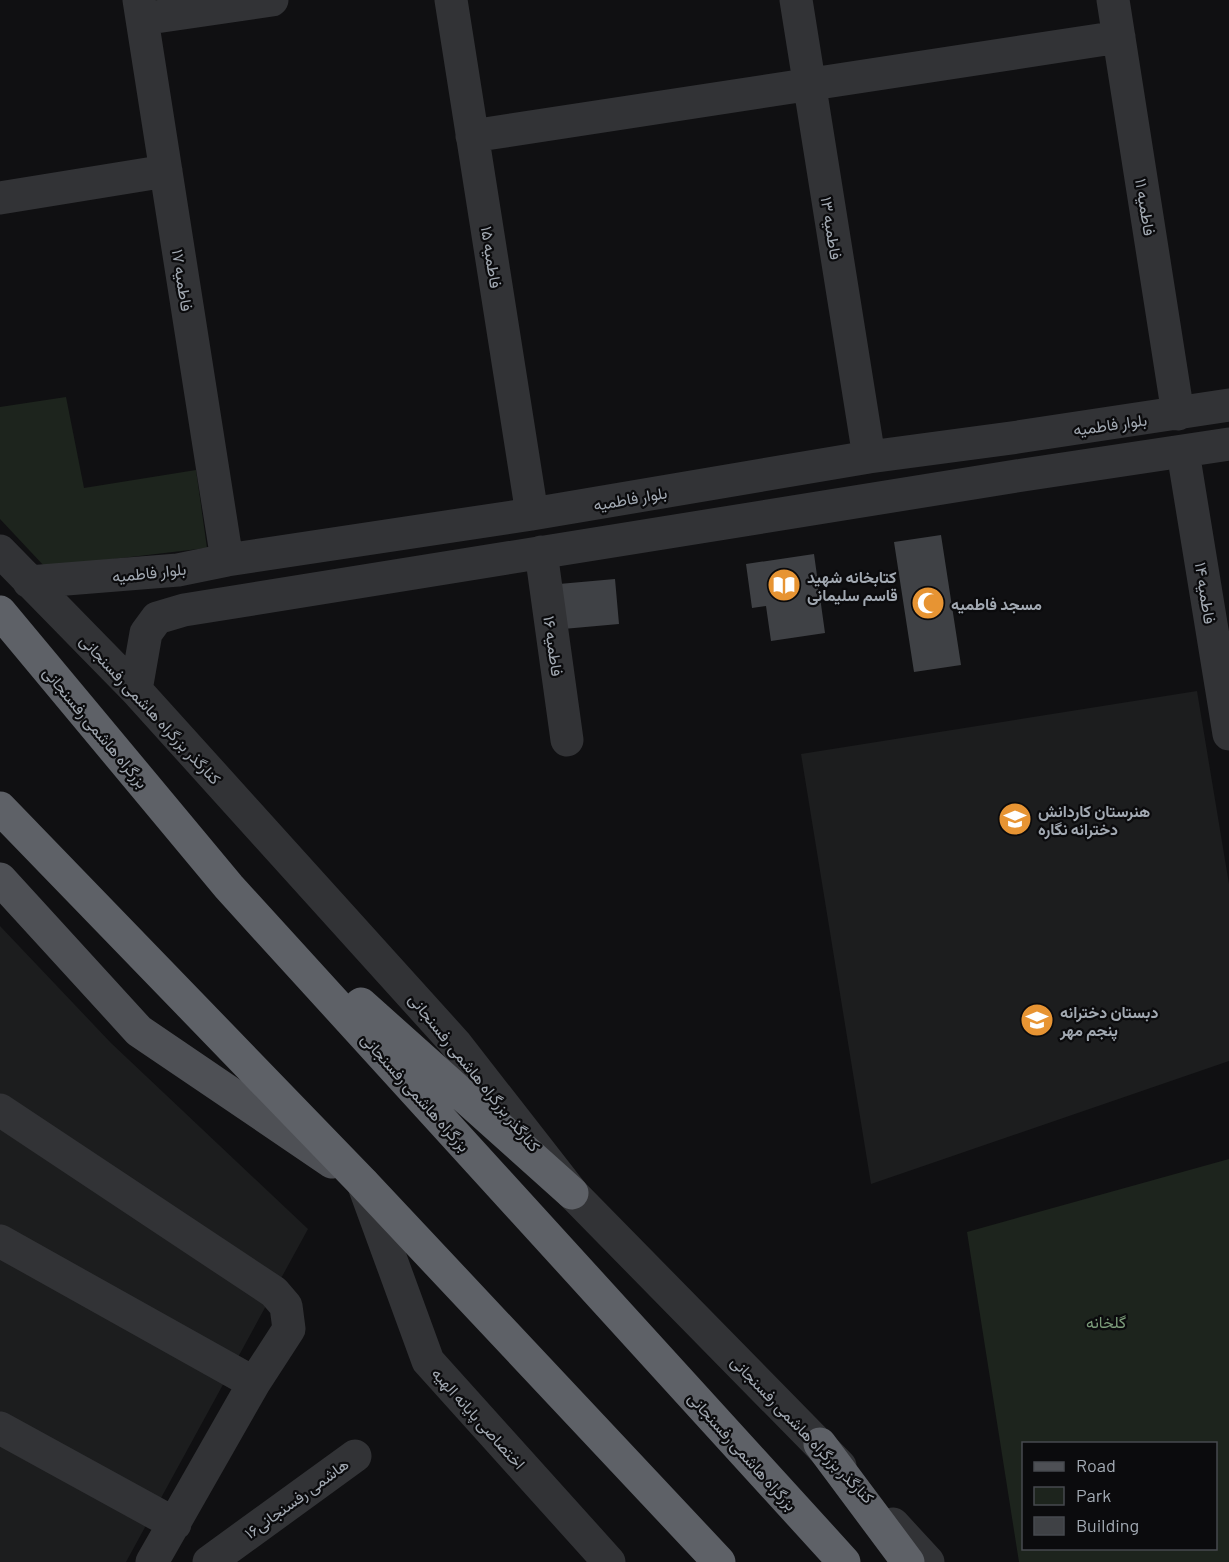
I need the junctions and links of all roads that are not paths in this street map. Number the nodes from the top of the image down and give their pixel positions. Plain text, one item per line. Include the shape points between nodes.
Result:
1 (272, 0) edge
2 (451, 0) edge
3 (796, 0) edge
4 (1113, 0) edge
5 (141, 9) edge
6 (1119, 37) junction
7 (810, 85) junction
8 (472, 136) junction
9 (166, 171) junction
10 (0, 198) edge
11 (1229, 405) edge
12 (1178, 414) junction
13 (1229, 444) edge
14 (1183, 452) junction
15 (869, 457) junction
16 (532, 514) junction
17 (0, 551) edge
18 (541, 552) junction
19 (227, 560) junction
20 (178, 570) junction
21 (29, 582) junction
22 (184, 610) junction
23 (0, 612) edge
24 (136, 690) junction
25 (1229, 734) edge
26 (567, 740) dead end
27 (0, 808) edge
28 (0, 879) edge
29 (229, 887) junction
30 (0, 1110) edge
31 (363, 1183) junction
32 (572, 1192) junction
33 (0, 1240) edge
34 (254, 1383) junction
35 (0, 1428) edge
36 (820, 1444) junction
37 (355, 1456) dead end
38 (175, 1524) junction
39 (715, 1558) edge
40 (152, 1562) edge
41 (209, 1562) edge
42 (609, 1562) edge
43 (844, 1562) edge
44 (908, 1562) edge
45 (928, 1562) edge

1 - 5 street
2 - 8 street, فاطمیه ۱۵
3 - 7 street, فاطمیه ۱۳
4 - 6 street, فاطمیه ۱۱
5 - 9 street, فاطمیه ۱۷
6 - 7 street
6 - 12 street, فاطمیه ۱۱
7 - 8 street
7 - 15 street, فاطمیه ۱۳
8 - 16 street, فاطمیه ۱۵
9 - 10 street
9 - 19 street, فاطمیه ۱۷
11 - 12 street, بلوار فاطمیه
12 - 15 street, بلوار فاطمیه
13 - 14 street
14 - 18 street
14 - 25 street, فاطمیه ۱۴
15 - 16 street, بلوار فاطمیه
16 - 19 street, بلوار فاطمیه
17 - 21 street, کنارگذر بزرگراه هاشمی رفسنجانی
18 - 22 street
18 - 26 street, فاطمیه ۱۶
19 - 20 street, بلوار فاطمیه
20 - 21 street, بلوار فاطمیه
20 - 22 street via 167,575 161,590 168,605
21 - 24 street, کنارگذر بزرگراه هاشمی رفسنجانی
22 - 24 street via 157,618 146,633
23 - 29 highway, بزرگراه هاشمی رفسنجانی
24 - 32 street, کنارگذر بزرگراه هاشمی رفسنجانی via 455,1043
27 - 31 highway
28 - 31 main road via 140,1031
29 - 32 highway
29 - 43 highway, بزرگراه هاشمی رفسنجانی
30 - 34 street via 274,1292 286,1306 289,1329
31 - 39 highway
31 - 42 street, اختصاصی پایانه الهیه via 428,1361
32 - 36 street, کنارگذر بزرگراه هاشمی رفسنجانی
33 - 34 street
34 - 38 street
35 - 38 street
36 - 44 highway
36 - 45 street, کنارگذر بزرگراه هاشمی رفسنجانی
37 - 41 street, هاشمی رفسنجانی۱۶
38 - 40 street

